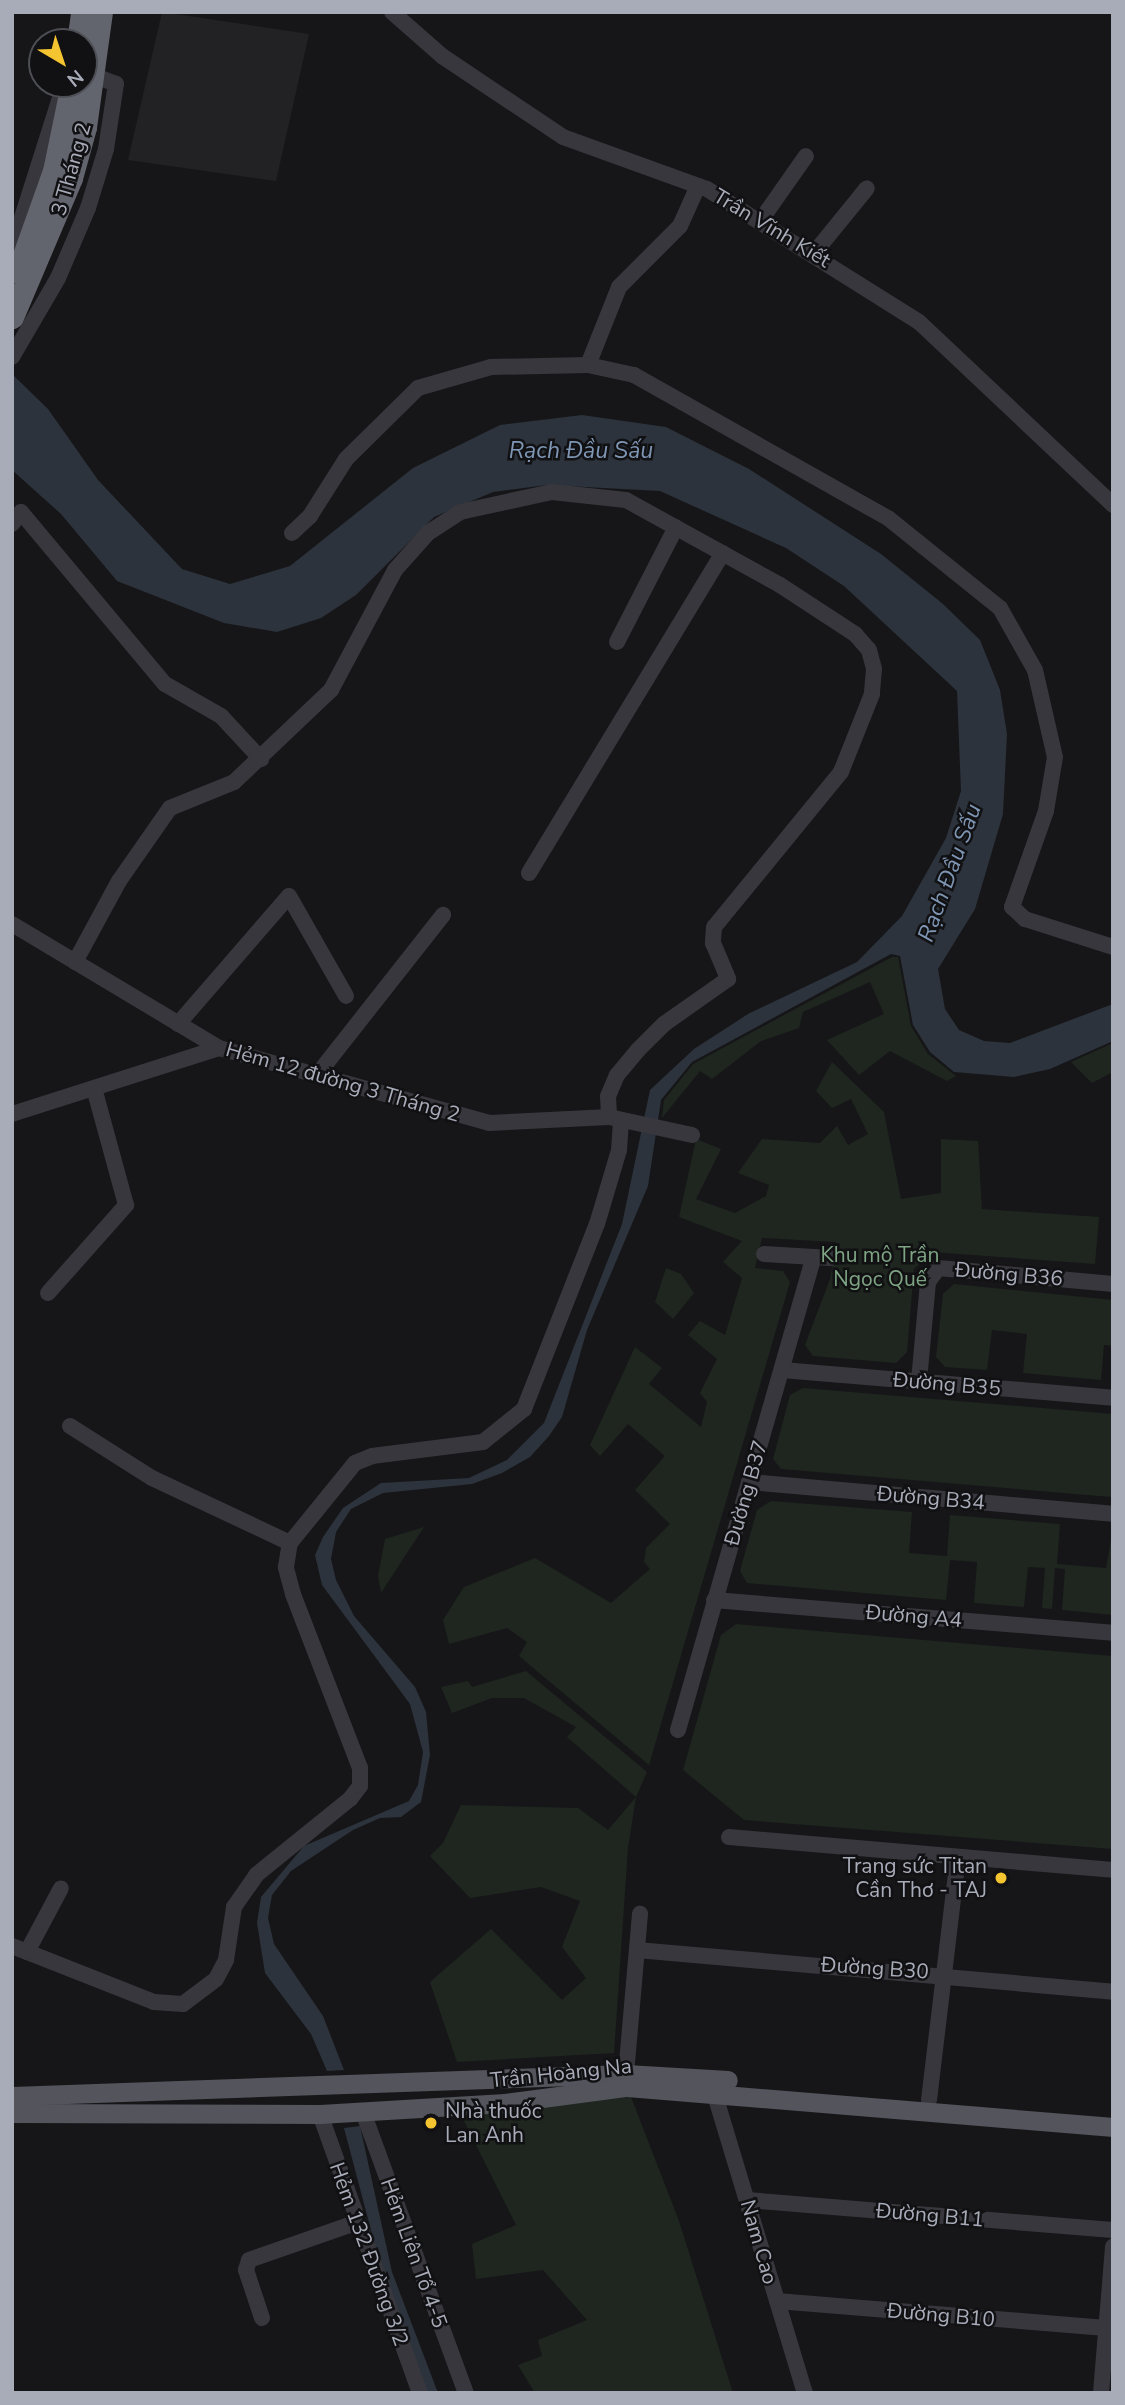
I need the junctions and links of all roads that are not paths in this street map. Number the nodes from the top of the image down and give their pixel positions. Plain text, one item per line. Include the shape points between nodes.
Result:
1 (102, 12) edge
2 (393, 12) edge
3 (98, 40) edge
4 (98, 77) edge
5 (57, 98) edge
6 (71, 98) edge
7 (86, 98) edge
8 (806, 156) dead end
9 (63, 174) junction
10 (698, 186) junction
11 (867, 188) dead end
12 (761, 220) junction
13 (12, 248) edge
14 (815, 252) junction
15 (12, 282) edge
16 (12, 317) edge
17 (12, 357) edge
18 (588, 365) junction
19 (1113, 505) edge
20 (12, 524) edge
21 (676, 527) junction
22 (292, 533) dead end
23 (723, 553) junction
24 (617, 642) dead end
25 (261, 759) junction
26 (529, 873) dead end
27 (443, 915) dead end
28 (12, 924) edge
29 (1113, 947) edge
30 (75, 962) junction
31 (346, 996) dead end
32 (178, 1024) junction
33 (219, 1048) junction
34 (317, 1075) junction
35 (94, 1088) junction
36 (12, 1114) edge
37 (618, 1119) junction
38 (692, 1135) dead end
39 (764, 1254) dead end
40 (814, 1257) junction
41 (831, 1258) dead end
42 (1113, 1284) edge
43 (48, 1293) dead end
44 (782, 1370) junction
45 (919, 1381) junction
46 (1113, 1398) edge
47 (70, 1426) dead end
48 (749, 1482) junction
49 (1113, 1514) edge
50 (290, 1544) junction
51 (714, 1600) junction
52 (1113, 1633) edge
53 (678, 1730) dead end
54 (729, 1837) dead end
55 (958, 1858) junction
56 (1113, 1870) edge
57 (61, 1888) dead end
58 (640, 1914) dead end
59 (20, 1949) edge
60 (637, 1950) junction
61 (945, 1974) junction
62 (1113, 1992) edge
63 (626, 2074) junction
64 (358, 2087) junction
65 (312, 2089) junction
66 (715, 2091) junction
67 (12, 2096) edge
68 (929, 2100) junction
69 (363, 2112) junction
70 (12, 2113) edge
71 (320, 2114) junction
72 (1113, 2116) edge
73 (1113, 2127) edge
74 (747, 2200) junction
75 (355, 2223) junction
76 (1113, 2230) edge
77 (1113, 2246) edge
78 (777, 2301) junction
79 (262, 2318) dead end
80 (1106, 2328) junction
81 (420, 2393) edge
82 (466, 2393) edge
83 (805, 2393) edge
84 (1101, 2393) edge

1 - 3 highway, 3 Tháng 2
2 - 10 street, Trần Vĩnh Kiết via 442,56 563,137
4 - 17 street via 116,84 106,149 58,278
5 - 13 street
6 - 9 highway, 3 Tháng 2
7 - 9 highway, 3 Tháng 2
8 - 12 street
9 - 15 highway, 3 Tháng 2
9 - 16 highway, 3 Tháng 2
10 - 12 street, Trần Vĩnh Kiết
10 - 18 street via 680,226 619,287
11 - 14 street
12 - 14 street, Trần Vĩnh Kiết
14 - 19 street, Trần Vĩnh Kiết via 919,322
18 - 22 street via 491,367 418,388 346,459 310,516
18 - 29 street via 634,375 888,518 952,564 1000,608 1035,670 1055,757 1052,789 1012,907 1025,919
20 - 25 street via 22,512 165,684 221,716
21 - 23 street
21 - 24 street
21 - 25 street via 626,500 552,492 460,512 428,533 395,570 331,690
23 - 26 street
23 - 37 street via 855,634 869,650 872,694 841,772 714,927 713,943 728,979 664,1024 617,1075 608,1096
25 - 30 street via 227,787 183,799 164,814
27 - 34 street
28 - 30 street, Hẻm 12 đường 3 Tháng 2
30 - 32 street, Hẻm 12 đường 3 Tháng 2
31 - 32 street via 289,896
32 - 33 street, Hẻm 12 đường 3 Tháng 2
33 - 34 street, Hẻm 12 đường 3 Tháng 2
33 - 35 street
34 - 37 street, Hẻm 12 đường 3 Tháng 2 via 489,1123
35 - 36 street
35 - 43 street via 126,1205
37 - 38 street, Hẻm 12 đường 3 Tháng 2
37 - 50 street via 619,1150 597,1224 524,1409 484,1442 372,1456 355,1463
39 - 40 street
40 - 41 street
40 - 44 street, Đường B37
42 - 45 street, Đường B36 via 938,1269 928,1282
44 - 45 street, Đường B35
44 - 48 street, Đường B37
45 - 46 street, Đường B35
47 - 50 street via 152,1478
48 - 49 street, Đường B34
48 - 51 street, Đường B37
50 - 59 street via 286,1567 293,1594 360,1768 360,1786 256,1875 234,1906 226,1959 216,1979 183,2004 154,2002
51 - 52 street, Đường A4
51 - 53 street, Đường B37
54 - 55 street
55 - 56 street
55 - 61 street
57 - 59 street
58 - 60 street
60 - 61 street, Đường B30
60 - 63 street
61 - 62 street, Đường B30
61 - 68 street
63 - 64 main road, Trần Hoàng Na
63 - 68 main road, Trần Hoàng Na
64 - 65 main road, Trần Hoàng Na
64 - 69 main road
65 - 67 main road, Trần Hoàng Na
65 - 71 main road
66 - 69 main road, Trần Hoàng Na via 628,2087
66 - 73 main road, Trần Hoàng Na
66 - 74 street, Nam Cao
68 - 72 main road, Trần Hoàng Na
69 - 71 main road, Trần Hoàng Na
69 - 82 street, Hẻm Liên Tổ 4-5
70 - 71 main road, Trần Hoàng Na
71 - 75 street, Hẻm 132 Đường 3/2
74 - 76 street, Đường B11
74 - 78 street, Nam Cao
75 - 79 street via 249,2260 246,2270
75 - 81 street, Hẻm 132 Đường 3/2
77 - 80 street
78 - 80 street, Đường B10
78 - 83 street, Nam Cao
80 - 84 street

